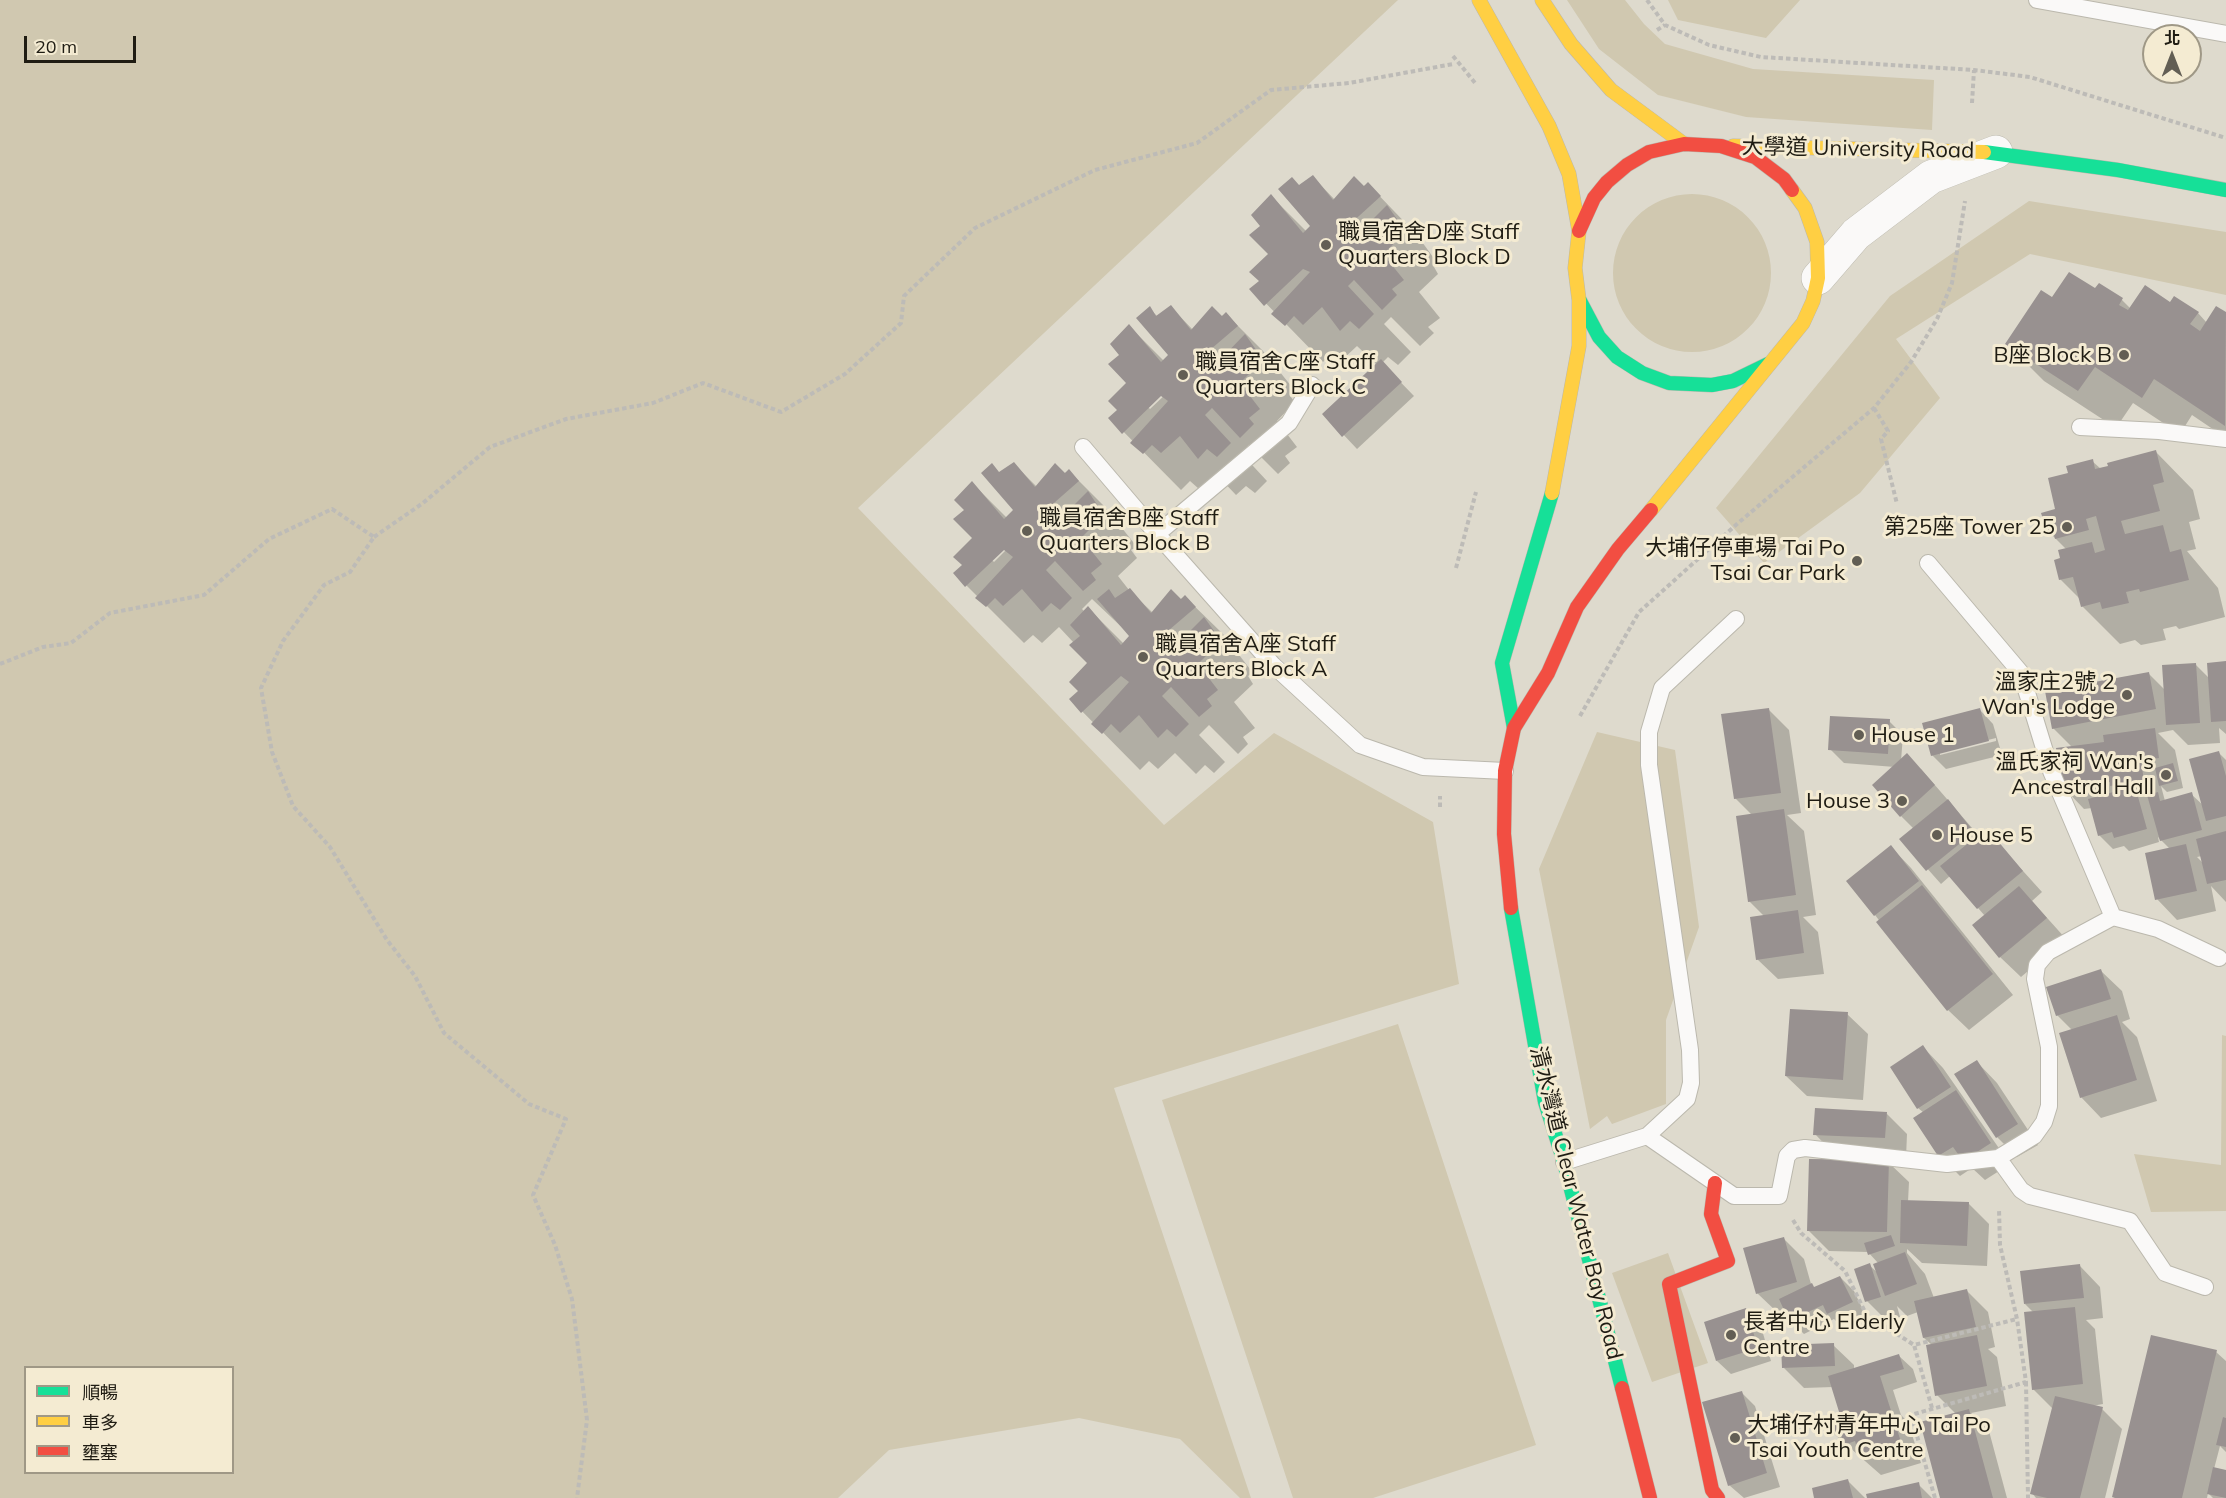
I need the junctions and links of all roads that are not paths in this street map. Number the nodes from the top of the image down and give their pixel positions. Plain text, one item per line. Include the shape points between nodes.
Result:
1 (1479, 0) edge
2 (1542, 0) edge
3 (2037, 0) edge
4 (2226, 34) edge
5 (1684, 144) junction
6 (1721, 146) junction
7 (1996, 152) junction
8 (2226, 190) edge
9 (1579, 231) junction
10 (1818, 278) junction
11 (1579, 300) junction
12 (1790, 343) junction
13 (1312, 385) dead end
14 (2080, 427) dead end
15 (2226, 439) edge
16 (1083, 447) dead end
17 (1157, 534) junction
18 (1928, 563) dead end
19 (1736, 619) dead end
20 (1514, 728) junction
21 (1505, 771) junction
22 (2113, 917) junction
23 (2219, 958) dead end
24 (1647, 1136) junction
25 (1998, 1158) junction
26 (1564, 1162) junction
27 (1715, 1183) junction
28 (2205, 1287) dead end
29 (1650, 1498) edge
30 (1718, 1498) edge

1 - 9 main road, 清水灣道 Clear Water Bay Road via 1549,126 1569,174
2 - 5 main road via 1571,44 1611,90
3 - 4 lane
5 - 6 main road, 清水灣道 Clear Water Bay Road
5 - 9 main road, 清水灣道 Clear Water Bay Road via 1649,152 1627,165 1594,198
6 - 7 main road, 大學道 University Road
6 - 10 main road, 清水灣道 Clear Water Bay Road via 1755,157 1784,179 1805,208 1817,242
7 - 8 main road, 大學道 University Road
7 - 10 street, 大學道 University Road via 1931,177 1856,234
9 - 11 main road, 清水灣道 Clear Water Bay Road via 1575,268
10 - 12 main road, 清水灣道 Clear Water Bay Road via 1813,302
11 - 12 main road, 清水灣道 Clear Water Bay Road via 1599,338 1617,357 1642,373 1669,383 1690,386 1733,381 1754,373
11 - 20 main road, 清水灣道 Clear Water Bay Road via 1579,346 1552,492 1502,663
12 - 20 main road, 清水灣道 Clear Water Bay Road via 1611,559 1577,607 1548,673
13 - 17 lane via 1289,423
14 - 15 lane
16 - 17 lane
17 - 21 lane via 1273,665 1360,745 1423,766
18 - 22 lane via 2021,673 2051,771
19 - 24 lane via 1662,688 1649,732 1649,765 1691,1067 1687,1099
20 - 21 main road, 清水灣道 Clear Water Bay Road
21 - 26 main road, 清水灣道 Clear Water Bay Road via 1508,892 1545,1102
22 - 23 lane via 2158,928
22 - 25 lane via 2048,952 2037,965 2035,979 2049,1047 2049,1106 2034,1136
24 - 26 lane
24 - 27 lane
25 - 27 lane via 1947,1164 1805,1148 1793,1150 1787,1156 1779,1196 1734,1196
25 - 28 lane via 2021,1190 2030,1196 2130,1221 2165,1273
26 - 29 main road, 清水灣道 Clear Water Bay Road
27 - 30 main road via 1711,1214 1728,1261 1669,1284 1712,1490

